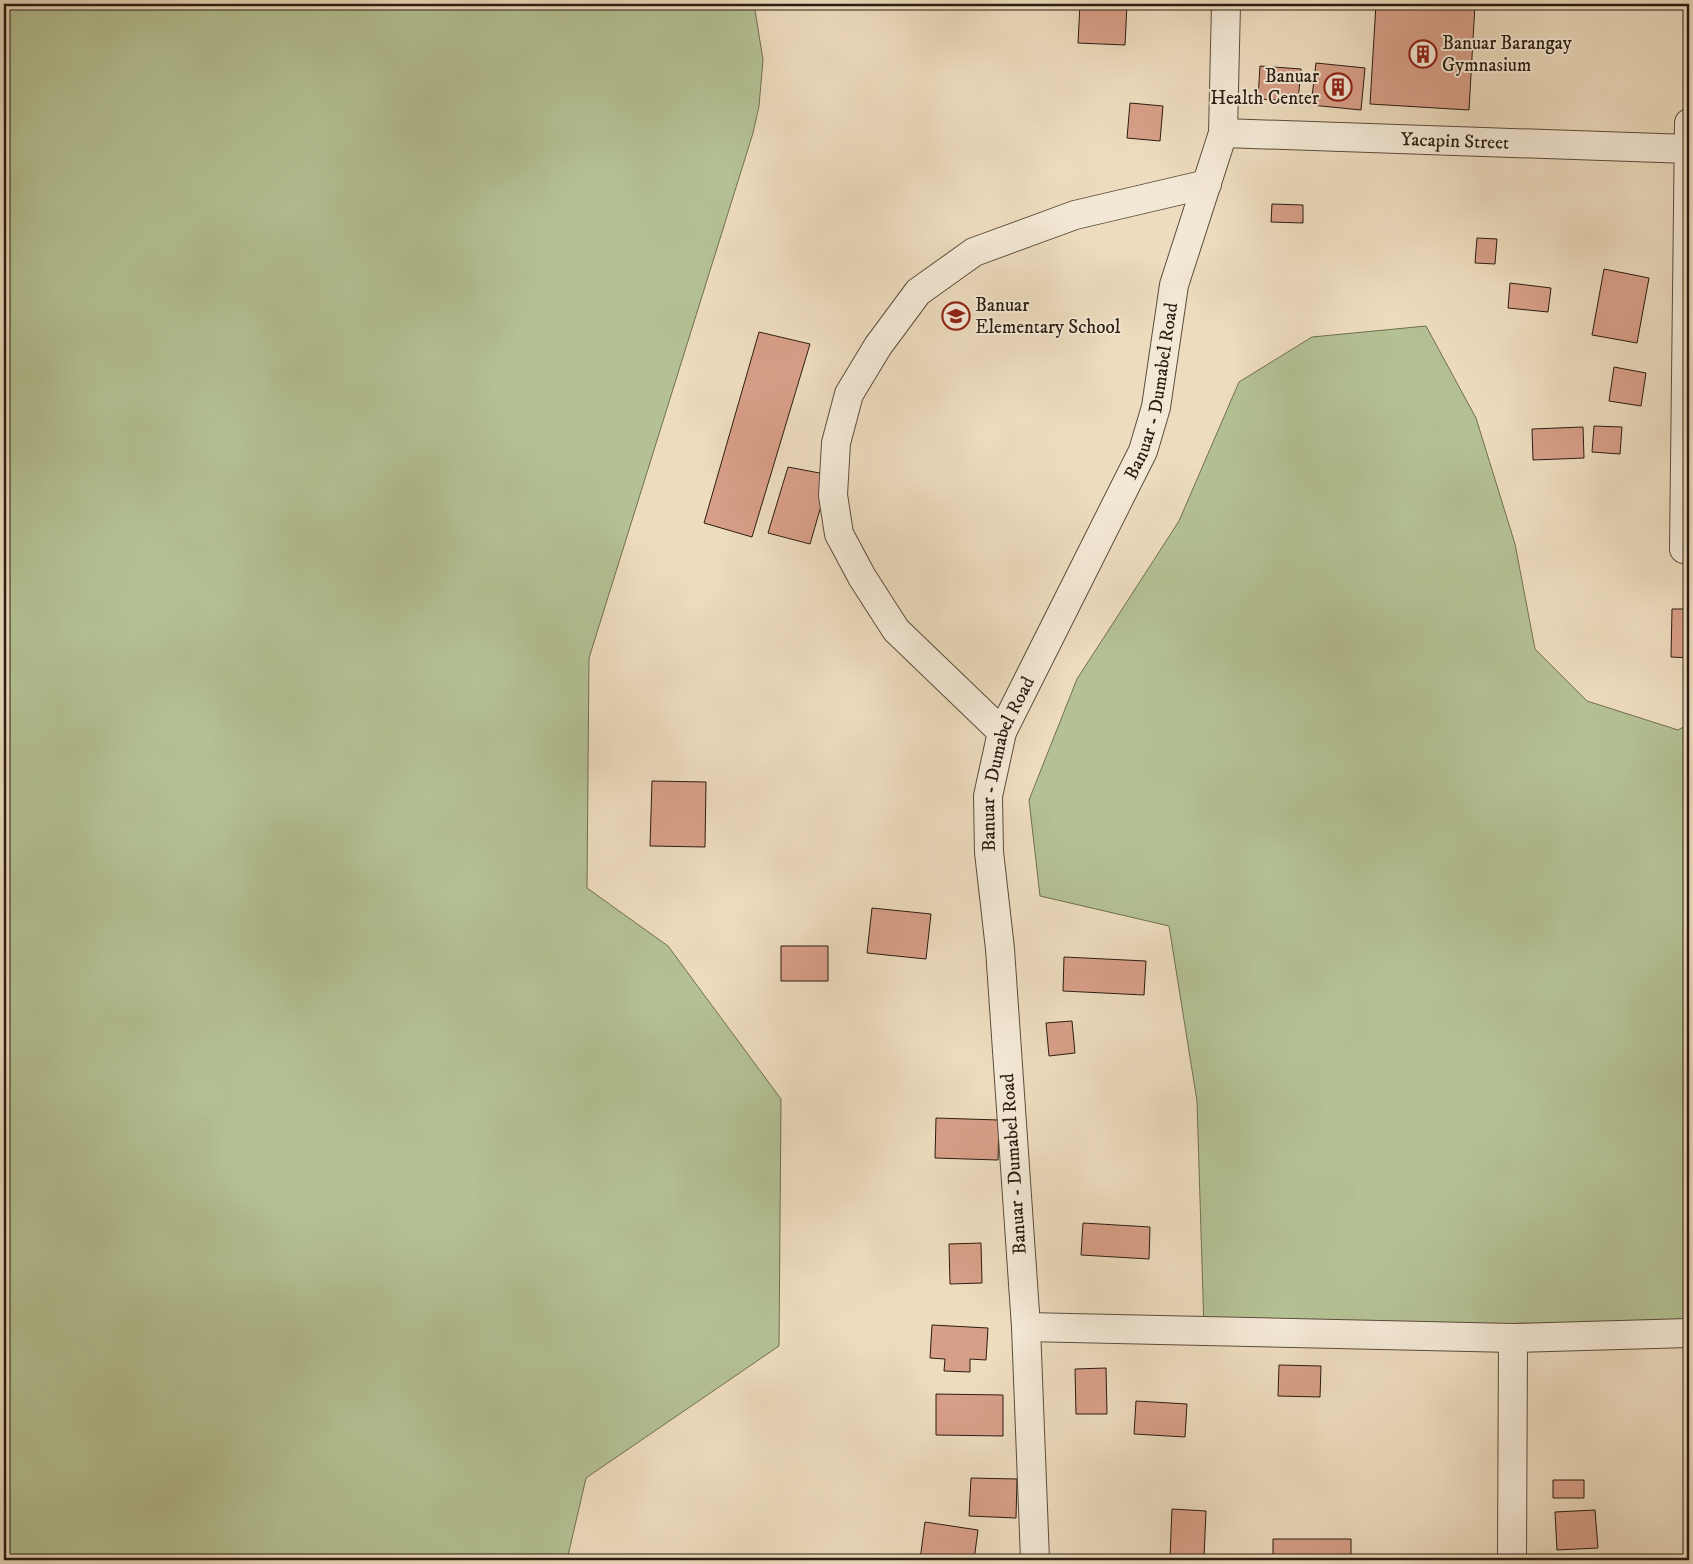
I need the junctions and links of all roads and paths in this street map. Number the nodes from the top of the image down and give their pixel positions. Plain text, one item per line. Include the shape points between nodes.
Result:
1 (1226, 4) edge
2 (1223, 133) junction
3 (1689, 140) edge
4 (1207, 184) junction
5 (1684, 549) dead end
6 (1002, 732) junction
7 (1026, 1327) junction
8 (1689, 1333) edge
9 (1513, 1338) junction
10 (1035, 1560) edge
11 (1512, 1560) edge

1 - 2 street, Banuar - Dumabel Road
2 - 3 street, Yacapin Street
2 - 4 street, Banuar - Dumabel Road
3 - 5 street
4 - 6 street, Banuar - Dumabel Road via 1174,285 1156,407 1143,451
4 - 6 street via 1076,215 974,252 918,292 878,346 849,394 836,443 832,495 839,534 896,630
6 - 7 street, Banuar - Dumabel Road via 988,796 989,852 1000,949
7 - 9 street
7 - 10 street, Banuar - Dumabel Road
8 - 9 street
9 - 11 street

